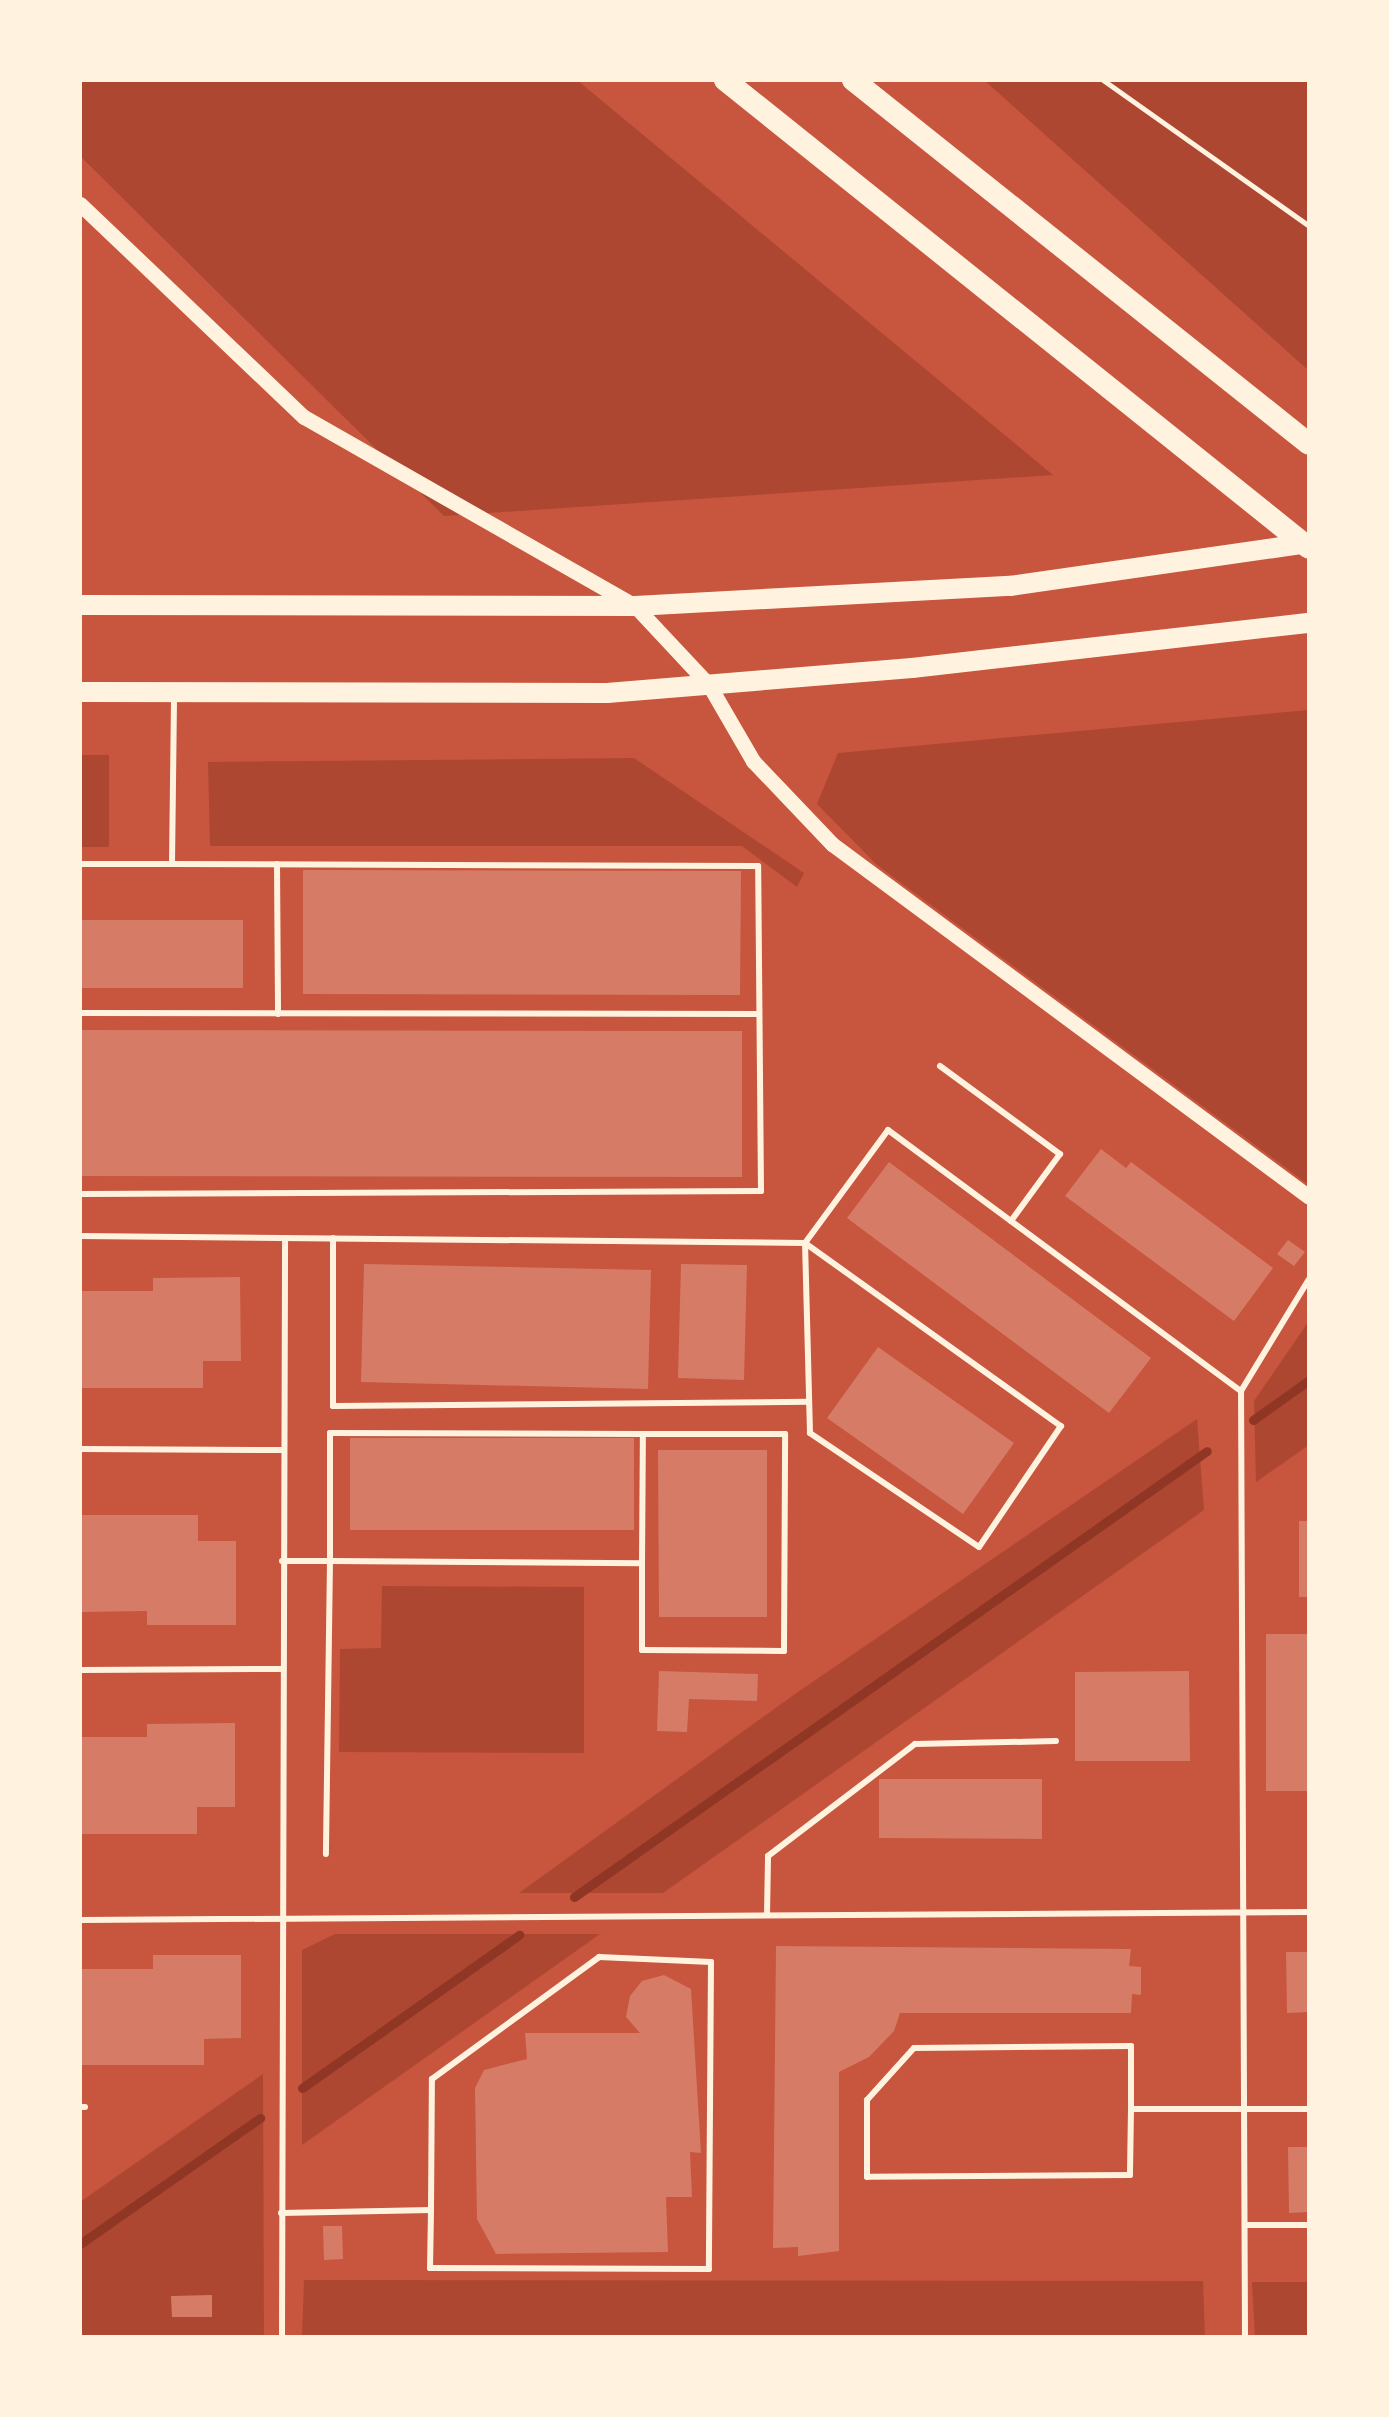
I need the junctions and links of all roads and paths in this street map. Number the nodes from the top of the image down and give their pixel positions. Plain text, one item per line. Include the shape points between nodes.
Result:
1 (725, 80) edge
2 (853, 80) edge
3 (1103, 80) edge
4 (80, 204) edge
5 (1309, 226) edge
6 (1303, 439) edge
7 (1309, 546) edge
8 (80, 605) edge
9 (635, 606) junction
10 (1309, 623) edge
11 (709, 685) junction
12 (80, 692) edge
13 (174, 692) junction
14 (80, 864) edge
15 (172, 864) junction
16 (277, 864) junction
17 (80, 1014) edge
18 (278, 1014) junction
19 (759, 1014) junction
20 (940, 1066) dead end
21 (80, 1194) edge
22 (1309, 1197) edge
23 (1011, 1222) junction
24 (80, 1236) edge
25 (285, 1238) junction
26 (333, 1238) junction
27 (804, 1243) junction
28 (1309, 1279) edge
29 (1241, 1391) junction
30 (809, 1402) junction
31 (643, 1434) junction
32 (80, 1448) edge
33 (283, 1450) junction
34 (282, 1562) junction
35 (330, 1562) junction
36 (642, 1563) junction
37 (282, 1669) junction
38 (80, 1670) edge
39 (1056, 1742) dead end
40 (326, 1854) dead end
41 (1309, 1912) edge
42 (1244, 1913) junction
43 (767, 1914) junction
44 (280, 1918) junction
45 (80, 1920) edge
46 (1131, 2109) junction
47 (1309, 2109) edge
48 (1244, 2110) junction
49 (431, 2210) junction
50 (282, 2213) junction
51 (1245, 2225) junction
52 (1309, 2225) edge
53 (282, 2337) edge
54 (1246, 2337) edge

1 - 7 highway
2 - 6 highway
3 - 5 path
4 - 9 street via 304,417
7 - 9 main road via 1010,586
8 - 9 main road
9 - 11 street
10 - 11 main road
11 - 13 main road via 607,693
11 - 22 street via 753,762 832,844
12 - 13 main road
13 - 15 lane
14 - 15 lane
15 - 16 lane
16 - 18 lane
16 - 19 lane via 758,866
17 - 18 lane
18 - 19 lane
19 - 21 lane via 761,1191
20 - 23 lane via 1060,1154
23 - 27 lane via 888,1130
23 - 29 lane
24 - 25 lane
25 - 26 lane
25 - 33 lane
26 - 27 lane
26 - 30 lane via 333,1406
27 - 30 lane
27 - 30 lane via 1061,1426 979,1547 810,1433
28 - 29 lane
29 - 42 lane
31 - 35 lane via 330,1433
31 - 36 lane
31 - 36 lane via 785,1434 784,1651 642,1650
32 - 33 lane
33 - 34 lane
34 - 35 lane
34 - 37 lane
35 - 36 lane
35 - 40 lane
37 - 38 lane
37 - 44 lane
39 - 43 lane via 915,1744 768,1856
41 - 42 lane
42 - 43 lane
42 - 48 lane
43 - 44 lane
44 - 45 lane
44 - 50 lane
46 - 46 lane via 1131,2046 914,2048 867,2100 867,2177 1130,2176
46 - 48 lane
47 - 48 lane
48 - 51 lane
49 - 49 lane via 432,2079 599,1957 711,1962 710,2269 430,2268
49 - 50 lane
50 - 53 lane
51 - 52 lane
51 - 54 lane

